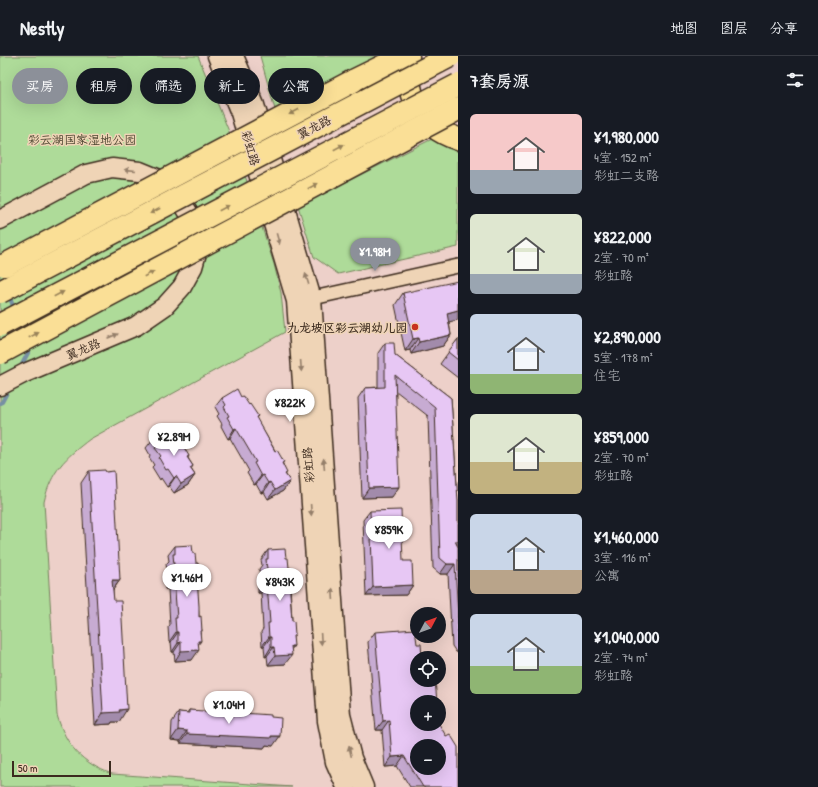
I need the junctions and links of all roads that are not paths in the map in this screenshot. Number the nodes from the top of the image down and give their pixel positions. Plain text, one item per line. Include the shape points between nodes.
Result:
1 (217, 56) edge
2 (234, 56) edge
3 (391, 56) edge
4 (404, 56) edge
5 (408, 56) edge
6 (450, 56) edge
7 (353, 81) junction
8 (458, 85) edge
9 (458, 109) edge
10 (458, 139) edge
11 (0, 220) edge
12 (458, 266) edge
13 (0, 267) edge
14 (5, 289) edge
15 (304, 300) junction
16 (0, 325) edge
17 (0, 353) edge
18 (0, 386) edge
19 (346, 787) edge
20 (364, 787) edge

1 -> 15 main road, 彩虹路 via 240,113
15 -> 2 main road, 彩虹路 via 254,105
3 - 7 highway
4 - 7 highway
5 - 10 highway via 410,91 417,109 430,124
6 -> 14 highway, 翼龙路, bridge
7 -> 13 highway, bridge
16 -> 8 highway, bridge
17 -> 9 highway, bridge
18 -> 11 main road, 翼龙路, bridge via 136,326 165,306 182,287 193,267 199,246 191,217 177,194 162,180 140,170 112,168 86,174
12 - 15 street
15 -> 19 main road, 彩虹路 via 326,721 335,762
20 -> 15 main road, 彩虹路 via 352,758 341,715

